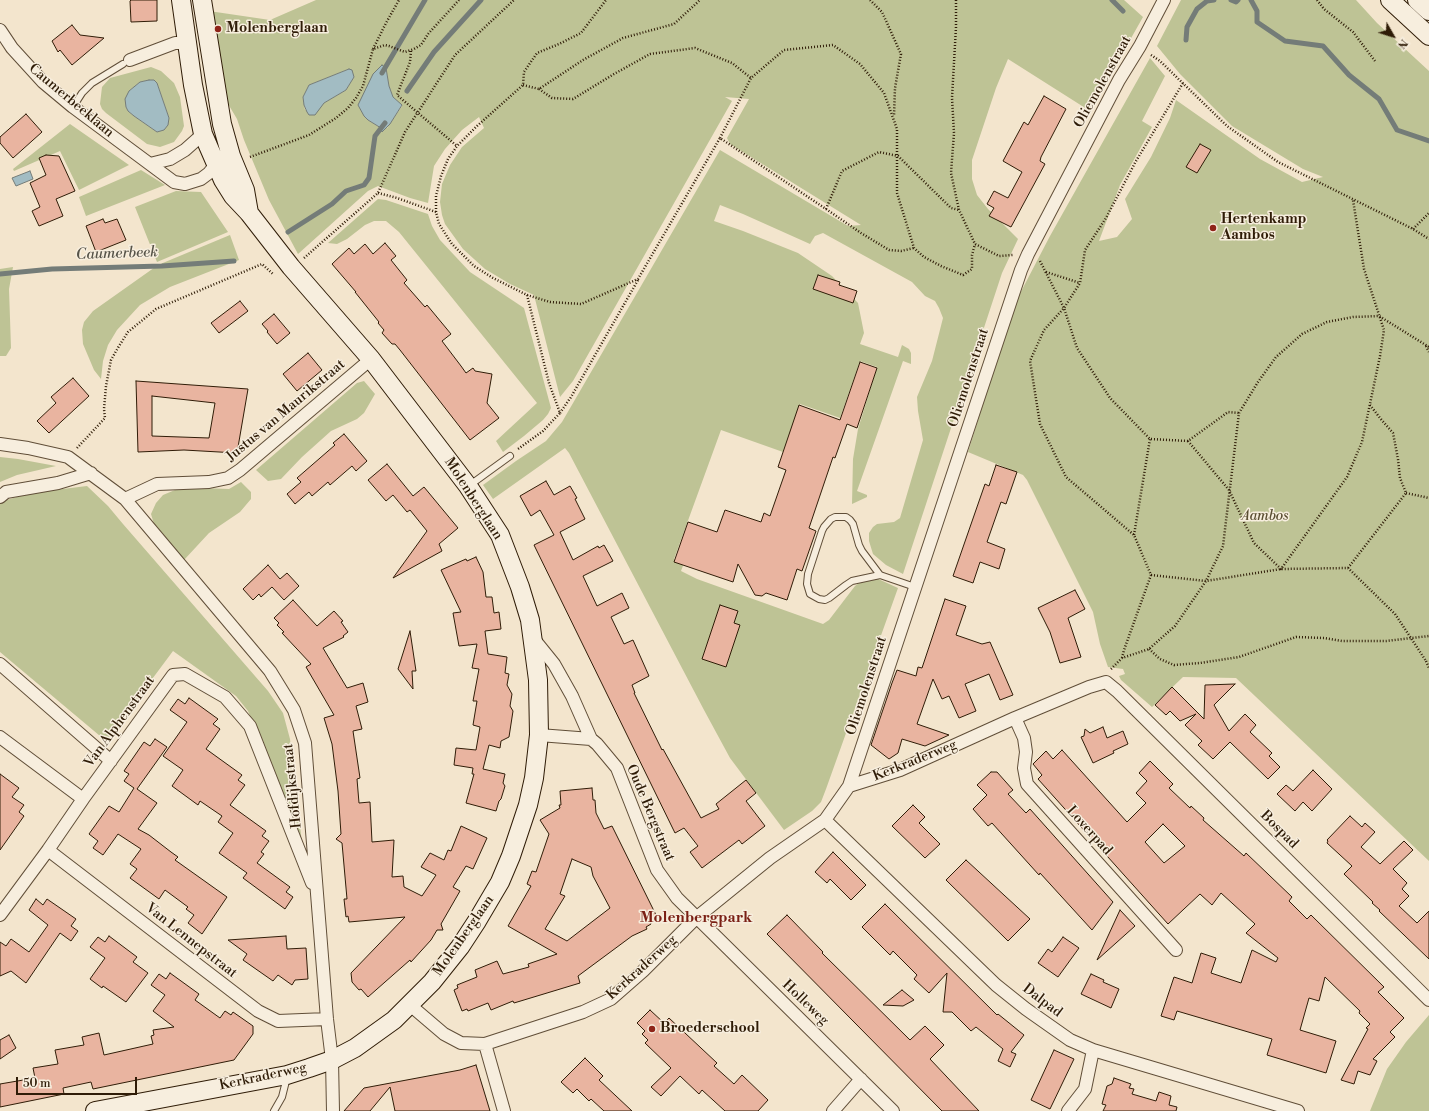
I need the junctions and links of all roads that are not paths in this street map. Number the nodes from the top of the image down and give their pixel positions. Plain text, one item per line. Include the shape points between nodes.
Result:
1 (181, 0) edge
2 (202, 0) edge
3 (1164, 0) edge
4 (1417, 0) edge
5 (1391, 1) edge
6 (1429, 11) edge
7 (0, 30) edge
8 (1429, 36) edge
9 (187, 43) junction
10 (127, 62) joint
11 (73, 107) junction
12 (203, 134) junction
13 (227, 161) junction
14 (150, 164) junction
15 (371, 359) junction
16 (0, 444) edge
17 (510, 456) road end
18 (92, 473) junction
19 (468, 486) junction
20 (0, 496) edge
21 (125, 498) junction
22 (880, 575) junction
23 (915, 588) junction
24 (533, 638) junction
25 (0, 664) edge
26 (1106, 682) joint
27 (1015, 718) junction
28 (539, 735) junction
29 (0, 737) edge
30 (591, 739) junction
31 (111, 761) junction
32 (849, 786) junction
33 (83, 799) junction
34 (825, 820) junction
35 (48, 850) junction
36 (317, 895) junction
37 (0, 915) edge
38 (696, 918) junction
39 (1176, 950) dead end
40 (1429, 1000) edge
41 (410, 1005) junction
42 (327, 1019) junction
43 (485, 1044) junction
44 (1093, 1050) junction
45 (332, 1060) junction
46 (287, 1075) junction
47 (861, 1079) junction
48 (95, 1111) edge
49 (274, 1111) edge
50 (333, 1111) edge
51 (504, 1111) edge
52 (833, 1111) edge
53 (893, 1111) edge
54 (1068, 1111) edge
55 (1298, 1111) edge

1 - 9 street, Molenberglaan
2 - 13 street, Molenberglaan
3 - 23 street, Oliemolenstraat via 1119,80 1021,270
4 - 6 street
5 - 8 street
7 - 11 street, Caumerbeeklaan via 27,66
9 - 10 street via 175,43
9 - 12 street, Molenberglaan
10 - 11 lane via 92,82
11 - 14 street, Caumerbeeklaan
12 - 13 street, Molenberglaan
12 - 14 street via 170,159
13 - 14 street, Caumerbeeklaan via 201,179 179,184
13 - 15 street, Molenberglaan via 245,190 249,213 291,267
15 - 19 street, Molenberglaan
15 - 21 street, Justus van Maurikstraat via 228,478 209,482 157,484
16 - 18 street, Hofdijkstraat via 68,457
17 - 19 lane
18 - 20 street via 58,483 6,492
18 - 21 street, Hofdijkstraat
19 - 24 street, Molenberglaan via 500,536 520,587
21 - 36 street, Hofdijkstraat via 270,671 294,710 305,743
22 - 22 lane via 852,581 824,600 810,594 808,574 824,527 831,519 835,516 850,520 862,551
22 - 23 lane
23 - 32 street, Oliemolenstraat
24 - 28 street, Molenberglaan via 538,680
24 - 30 street, Oude Bergstraat via 554,664
25 - 31 street
26 - 27 street, Kerkraderweg
26 - 40 street, Bospad
27 - 32 street, Kerkraderweg via 900,770
27 - 39 street, Loverpad via 1024,738 1027,784
28 - 30 street
28 - 41 street, Molenberglaan via 528,805 500,882 469,934 432,982
29 - 33 street
30 - 38 street, Oude Bergstraat via 617,768 657,870 677,898
31 - 33 street, Van Alphenstraat
31 - 36 street, Van Alphenstraat via 173,675 185,674 224,697 250,726
32 - 34 street, Kerkraderweg
33 - 35 street, Van Alphenstraat
34 - 38 street, Kerkraderweg via 770,858
34 - 44 street, Dalpad via 996,985 1070,1040
35 - 37 street, Van Alphenstraat
35 - 42 street, Van Lennepstraat via 258,1011 278,1021
36 - 42 street, Hofdijkstraat
38 - 43 street, Kerkraderweg via 611,999 583,1012
38 - 47 street, Holleweg
41 - 43 street, Kerkraderweg via 444,1034 461,1043
41 - 45 street, Kerkraderweg via 366,1041
42 - 45 street, Hofdijkstraat
43 - 51 street
44 - 54 street via 1085,1089
44 - 55 street, Dalpad
45 - 46 street, Kerkraderweg
45 - 50 street, Hofdijkstraat
46 - 48 street, Kerkraderweg
46 - 49 lane via 282,1097
47 - 52 street
47 - 53 street, Holleweg

